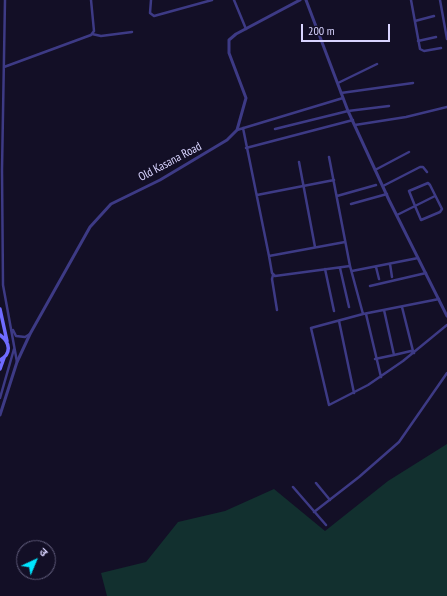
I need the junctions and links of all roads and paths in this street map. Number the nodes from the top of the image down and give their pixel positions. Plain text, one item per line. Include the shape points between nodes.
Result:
1 (5, 0) edge
2 (92, 0) edge
3 (151, 0) edge
4 (212, 0) edge
5 (234, 0) edge
6 (300, 0) edge
7 (306, 0) edge
8 (410, 0) edge
9 (440, 0) edge
10 (434, 16) dead end
11 (415, 21) junction
12 (246, 28) junction
13 (132, 32) dead end
14 (92, 34) junction
15 (436, 37) dead end
16 (447, 40) edge
17 (418, 41) junction
18 (440, 48) dead end
19 (377, 64) dead end
20 (4, 67) junction
21 (338, 83) junction
22 (413, 83) dead end
23 (341, 93) junction
24 (343, 98) junction
25 (389, 106) dead end
26 (447, 107) edge
27 (348, 111) junction
28 (353, 120) junction
29 (355, 125) junction
30 (243, 128) junction
31 (276, 129) dead end
32 (237, 130) junction
33 (246, 148) junction
34 (409, 152) dead end
35 (329, 157) dead end
36 (299, 162) dead end
37 (375, 170) junction
38 (427, 172) dead end
39 (334, 180) junction
40 (376, 185) dead end
41 (304, 186) junction
42 (383, 186) junction
43 (386, 194) junction
44 (257, 195) junction
45 (337, 196) junction
46 (435, 196) junction
47 (351, 204) dead end
48 (416, 206) junction
49 (397, 215) junction
50 (3, 239) junction
51 (345, 242) junction
52 (0, 243) edge
53 (315, 247) junction
54 (269, 256) junction
55 (418, 258) junction
56 (390, 264) junction
57 (350, 266) junction
58 (376, 267) junction
59 (340, 268) junction
60 (325, 269) junction
61 (352, 271) junction
62 (426, 273) junction
63 (273, 275) junction
64 (392, 277) dead end
65 (379, 279) dead end
66 (370, 286) dead end
67 (439, 299) junction
68 (349, 307) dead end
69 (402, 307) junction
70 (0, 309) edge
71 (277, 310) dead end
72 (384, 310) junction
73 (334, 311) dead end
74 (364, 314) junction
75 (447, 316) edge
76 (339, 321) junction
77 (447, 325) edge
78 (11, 326) junction
79 (30, 334) junction
80 (0, 335) edge
81 (7, 341) junction
82 (15, 348) junction
83 (413, 352) junction
84 (394, 355) junction
85 (5, 357) junction
86 (375, 359) junction
87 (0, 360) edge
88 (18, 362) junction
89 (0, 369) edge
90 (447, 373) edge
91 (381, 377) junction
92 (354, 393) junction
93 (0, 398) edge
94 (0, 415) edge
95 (316, 483) dead end
96 (293, 487) dead end
97 (330, 500) junction
98 (314, 512) junction
99 (326, 525) dead end

1 - 20 street
2 - 14 street
3 - 4 street via 150,13 154,16
5 - 12 street
6 - 12 street
7 - 21 street
8 - 11 street
9 - 16 street
10 - 11 street
11 - 17 street
12 - 32 street via 228,42 229,53 246,98
13 - 14 street via 101,36
14 - 20 street
15 - 17 street
17 - 18 street via 422,51
19 - 21 street
20 - 50 street
21 - 23 street
22 - 23 street
23 - 24 street
24 - 27 street
24 - 30 street
25 - 27 street
26 - 29 street
27 - 28 street
27 - 31 street
28 - 29 street
28 - 33 street
29 - 37 street
30 - 32 street
30 - 33 street
32 - 79 street, Old Kasana Road via 212,150 107,207 90,227
33 - 44 street
34 - 37 street
35 - 39 street
36 - 41 street
37 - 42 street
38 - 42 street via 420,167
39 - 41 street
39 - 45 street
40 - 45 street
41 - 44 street
41 - 53 street
42 - 43 street
43 - 47 street
43 - 49 street
44 - 54 street
45 - 51 street
46 - 48 street
46 - 48 street via 428,183 411,190 409,194
46 - 48 street via 442,209 440,212 421,220
48 - 49 street
49 - 55 street
50 - 52 street
50 - 78 street via 3,285
51 - 53 street
51 - 57 street
53 - 54 street
54 - 63 street
55 - 56 street
55 - 62 street
56 - 58 street
56 - 64 street
57 - 59 street
57 - 61 street
58 - 61 street
58 - 65 street
59 - 60 street
59 - 68 street
60 - 63 street
60 - 73 street
61 - 74 street
62 - 66 street
62 - 67 street
63 - 71 street
67 - 69 street
67 - 75 street
69 - 72 street
69 - 83 street
70 - 81 main road
72 - 74 street
72 - 84 street
74 - 76 street
74 - 86 street
76 - 92 street
76 - 92 street via 311,328 329,405
77 - 83 street
78 - 79 street via 16,336 25,337
78 - 82 street
79 - 88 street, Old Kasana Road
80 - 81 main road
81 - 85 main road via 9,347
82 - 88 street
82 - 93 street
83 - 84 street
83 - 91 street
84 - 86 street
85 - 87 main road
85 - 89 main road
86 - 91 street
88 - 94 street, Old Kasana Road
90 - 97 street via 399,442
91 - 92 street
95 - 97 street
96 - 98 street
97 - 98 street
98 - 99 street

